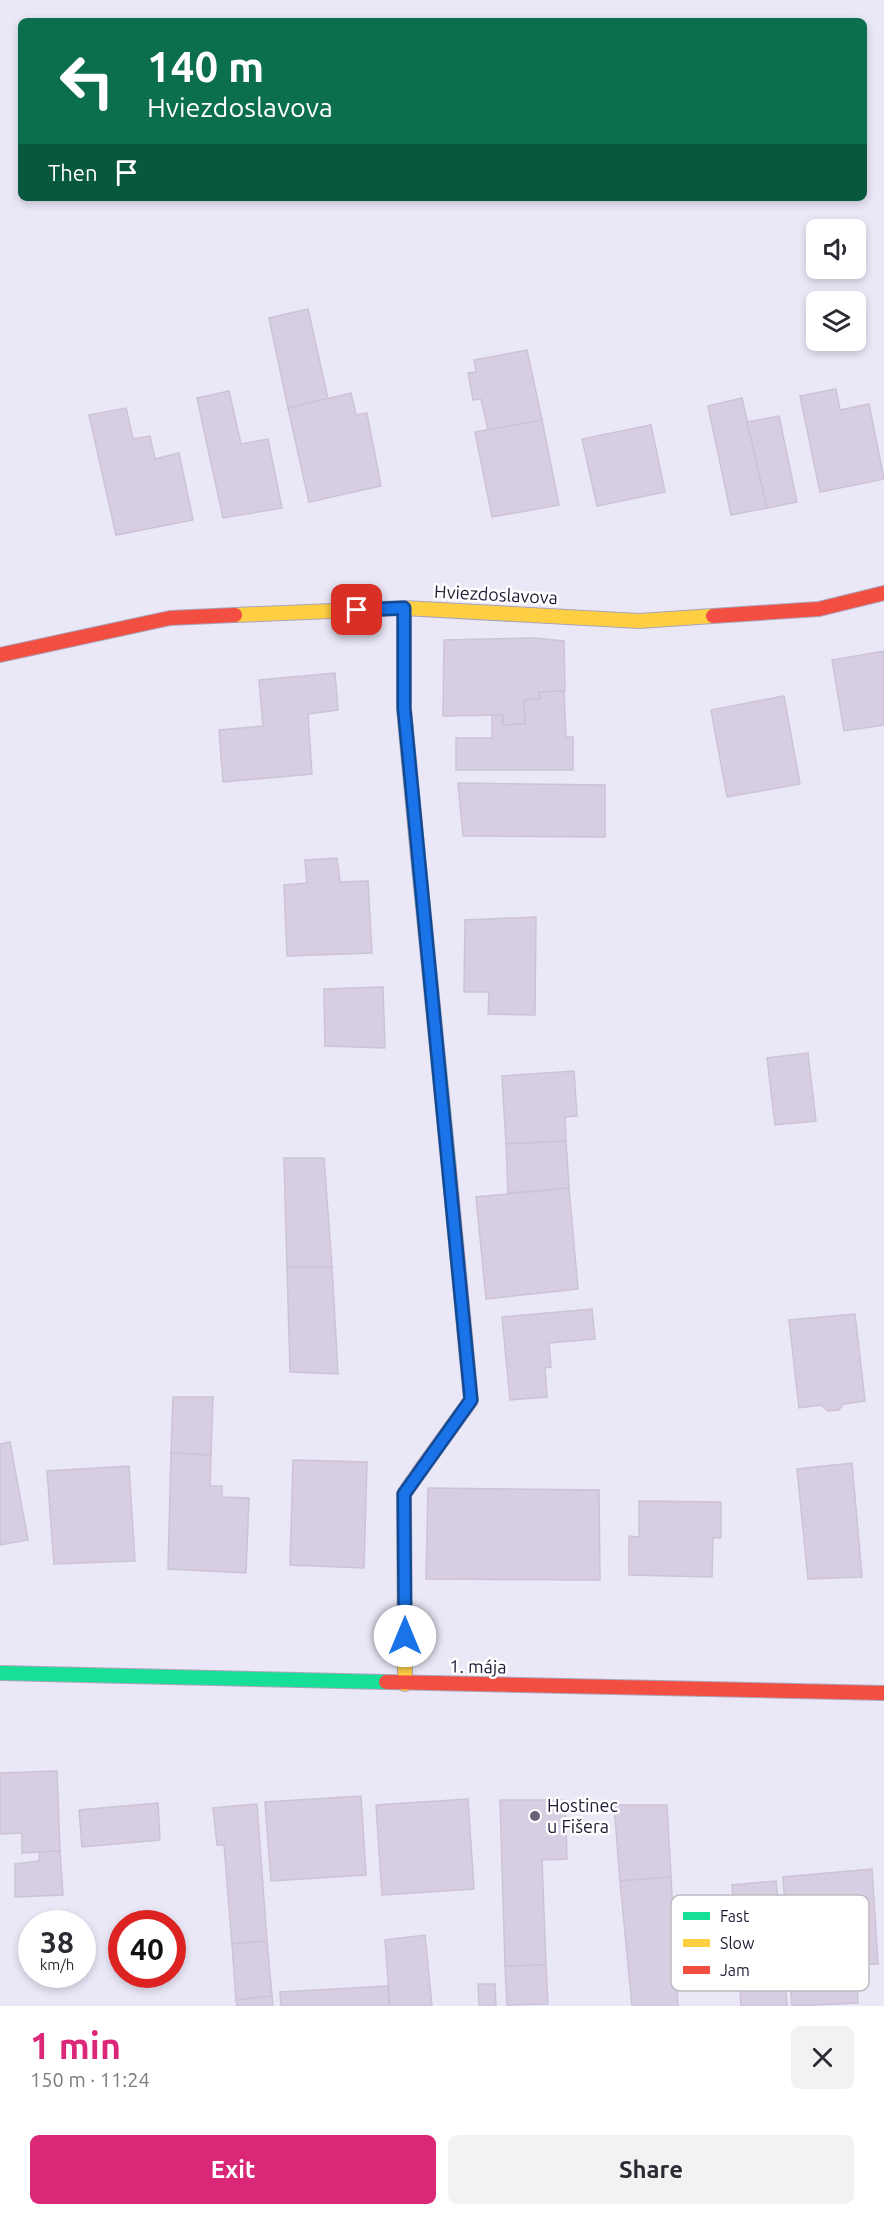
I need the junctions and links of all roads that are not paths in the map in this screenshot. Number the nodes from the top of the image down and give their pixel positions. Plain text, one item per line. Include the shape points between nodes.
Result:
1 (884, 593) edge
2 (404, 608) junction
3 (0, 655) edge
4 (0, 1673) edge
5 (405, 1684) junction
6 (884, 1693) edge

1 - 2 street, Hviezdoslavova via 819,609 639,621
2 - 3 street, Hviezdoslavova via 170,618
2 - 5 street via 404,708 471,1400 404,1494
4 - 5 street, 1. mája
5 - 6 street, 1. mája

